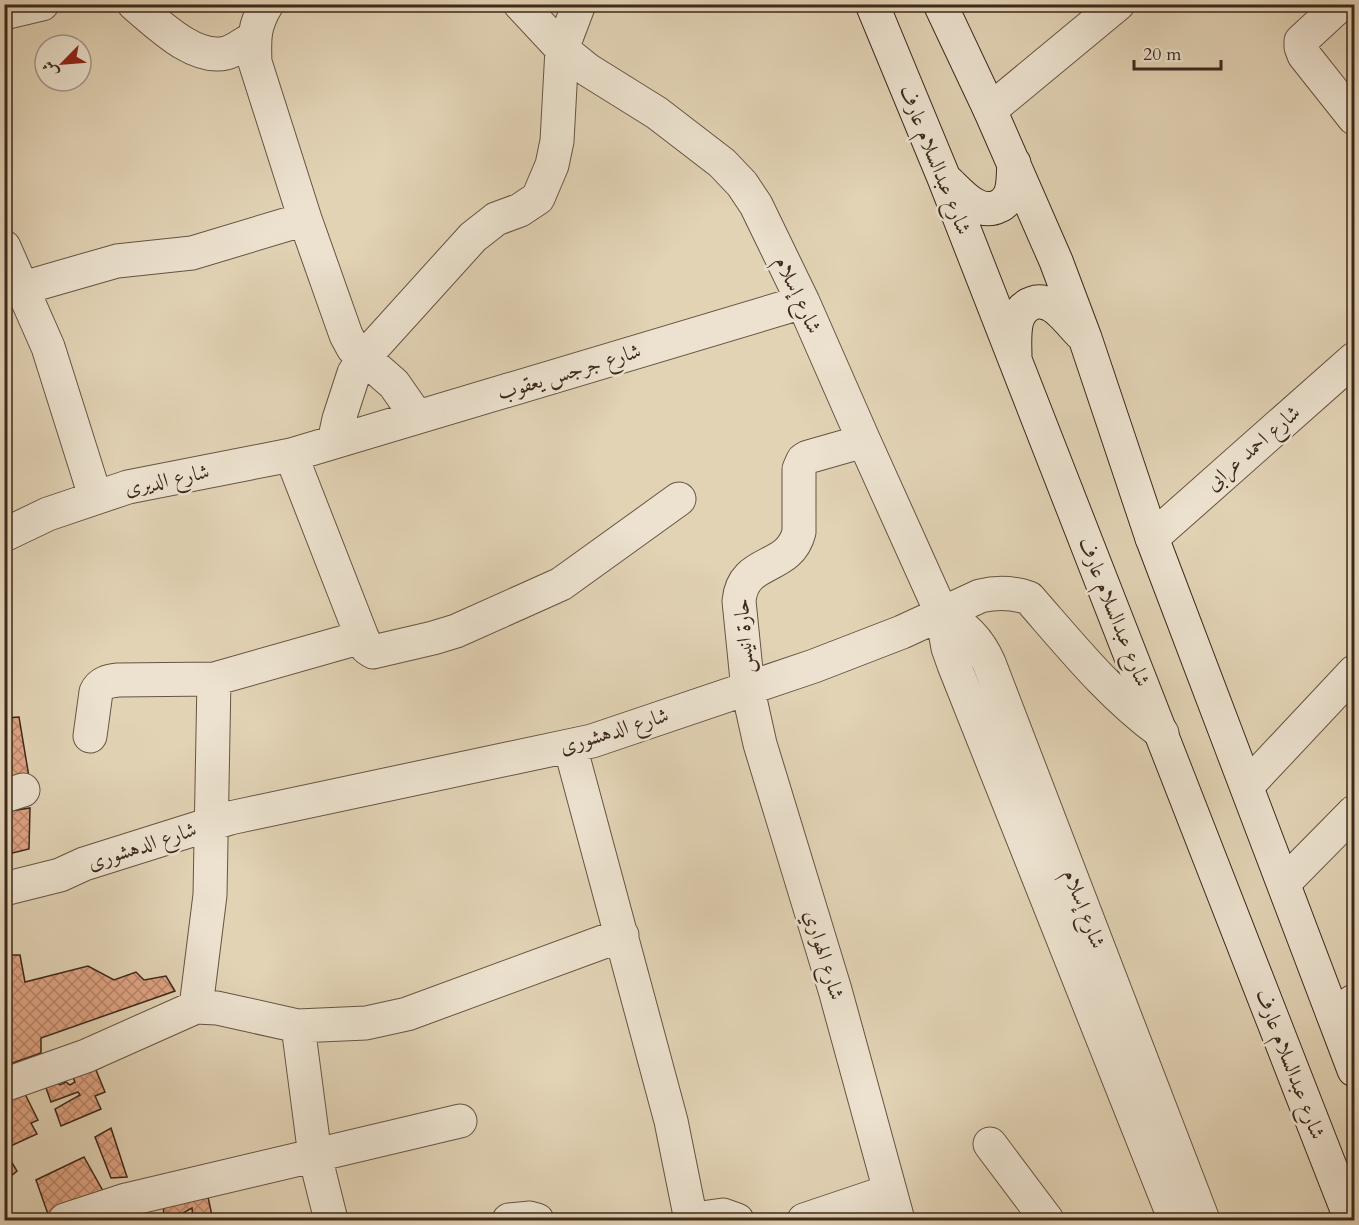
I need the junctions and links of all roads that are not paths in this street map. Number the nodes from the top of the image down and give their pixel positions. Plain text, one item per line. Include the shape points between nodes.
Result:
1 (42, 4) edge
2 (134, 4) edge
3 (267, 4) edge
4 (520, 4) edge
5 (579, 4) edge
6 (872, 4) edge
7 (940, 4) edge
8 (1118, 4) edge
9 (1341, 4) edge
10 (4, 13) edge
11 (254, 38) junction
12 (562, 49) junction
13 (990, 110) junction
14 (1354, 118) edge
15 (1014, 163) junction
16 (944, 178) junction
17 (305, 219) junction
18 (4, 247) edge
19 (23, 288) junction
20 (803, 302) junction
21 (1084, 338) junction
22 (365, 357) junction
23 (1354, 359) edge
24 (1016, 360) junction
25 (417, 417) junction
26 (864, 441) junction
27 (334, 442) junction
28 (291, 456) junction
29 (95, 496) junction
30 (679, 499) dead end
31 (4, 535) edge
32 (1152, 538) junction
33 (942, 614) junction
34 (362, 637) junction
35 (1354, 672) edge
36 (214, 679) junction
37 (748, 690) junction
38 (1162, 733) junction
39 (90, 736) dead end
40 (570, 746) junction
41 (1247, 786) junction
42 (1354, 812) edge
43 (212, 823) junction
44 (1284, 883) junction
45 (4, 889) edge
46 (622, 934) junction
47 (196, 1007) junction
48 (1344, 1007) edge
49 (297, 1026) junction
50 (1354, 1070) edge
51 (4, 1084) edge
52 (460, 1121) dead end
53 (990, 1144) dead end
54 (315, 1156) junction
55 (894, 1206) edge
56 (689, 1220) edge
57 (65, 1221) edge
58 (331, 1221) edge
59 (509, 1221) edge
60 (537, 1221) edge
61 (737, 1221) edge
62 (804, 1221) edge
63 (1047, 1221) edge
64 (1175, 1221) edge
65 (1203, 1221) edge
66 (1351, 1221) edge

1 - 10 street
2 - 11 street via 193,50 226,53
3 - 11 street via 258,18
4 - 12 street, شارع إسلام
5 - 12 street
6 - 16 street, شارع عبدالسلام عارف
7 - 13 street
8 - 13 street
9 - 14 street via 1301,41 1301,47
11 - 17 street via 255,62
12 - 20 street, شارع إسلام via 657,113 722,163 756,205
12 - 22 street via 557,141 538,198 496,219 473,237
13 - 15 street
15 - 16 street via 1012,190 998,207 977,206
15 - 21 street
16 - 24 street, شارع عبدالسلام عارف
17 - 19 street via 192,253 117,261
17 - 22 street via 346,335 353,348
18 - 19 street
19 - 29 street via 48,347
20 - 25 street, شارع جرجس يعقوب
20 - 26 street, شارع إسلام
21 - 24 street via 1051,305 1030,304 1018,319
21 - 32 street
22 - 25 street via 394,384
22 - 27 street via 345,397
23 - 32 street, شارع احمد عرابى
24 - 38 street, شارع عبدالسلام عارف
25 - 27 street, شارع جرجس يعقوب
26 - 33 street, شارع إسلام
26 - 37 street, حارة انيس via 803,460 799,469 797,540 783,557 750,574 744,582 739,602
27 - 28 street, شارع الديرى
28 - 29 street, شارع الديرى via 161,479
28 - 34 street
29 - 31 street, شارع الديرى
30 - 34 street via 573,577 456,631 373,652
32 - 41 street
33 - 37 street, شارع الدهشورى
33 - 38 street, شارع الدهشورى via 992,593 1029,598 1100,680
33 - 64 street, شارع إسلام via 954,665
33 - 65 street, شارع إسلام via 973,635 989,663
34 - 36 street
35 - 41 street
36 - 39 street via 104,683 96,693
36 - 43 street
37 - 40 street, شارع الدهشورى
37 - 55 street, شارع الهواري via 760,744 835,990
38 - 66 street, شارع عبدالسلام عارف
40 - 43 street, شارع الدهشورى
40 - 46 street
41 - 44 street
42 - 44 street
43 - 45 street, شارع الدهشورى via 44,880
43 - 47 street via 210,895
44 - 48 street
46 - 49 street via 407,1014 366,1023
46 - 56 street via 671,1121
47 - 49 street
47 - 51 street via 86,1056
48 - 50 street
49 - 54 street
52 - 54 street
53 - 63 street
54 - 57 street via 126,1200
54 - 58 street
55 - 62 street
56 - 61 street via 723,1215
59 - 60 street

